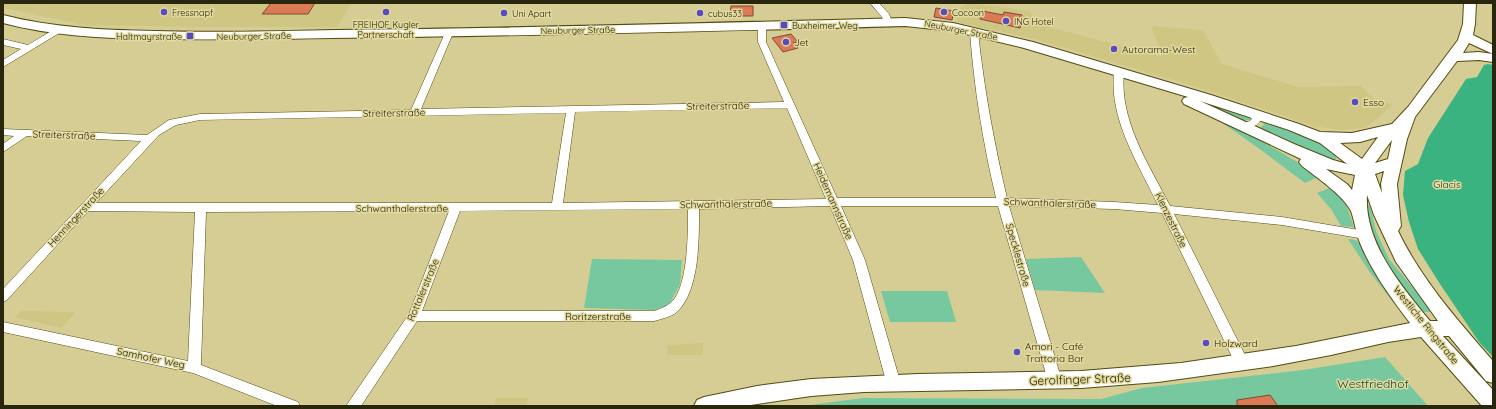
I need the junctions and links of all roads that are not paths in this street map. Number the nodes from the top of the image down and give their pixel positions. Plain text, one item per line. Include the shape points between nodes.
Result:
1 (874, 3) edge
2 (1470, 3) edge
3 (3, 19) edge
4 (888, 22) junction
5 (762, 26) junction
6 (58, 30) junction
7 (974, 32) junction
8 (449, 33) junction
9 (1466, 37) junction
10 (3, 42) edge
11 (29, 48) junction
12 (1493, 50) edge
13 (1452, 57) junction
14 (1493, 58) edge
15 (3, 64) edge
16 (1119, 72) junction
17 (1146, 81) junction
18 (790, 105) junction
19 (571, 109) junction
20 (415, 112) junction
21 (1252, 113) junction
22 (1409, 115) junction
23 (1240, 125) junction
24 (1394, 128) junction
25 (3, 132) edge
26 (1308, 132) junction
27 (25, 133) junction
28 (149, 138) junction
29 (1285, 146) junction
30 (3, 149) edge
31 (1394, 162) junction
32 (1365, 170) junction
33 (1002, 201) junction
34 (834, 202) junction
35 (694, 205) junction
36 (85, 207) junction
37 (557, 207) junction
38 (200, 208) junction
39 (456, 208) junction
40 (1165, 209) junction
41 (1360, 211) junction
42 (1365, 235) junction
43 (1396, 245) junction
44 (3, 297) edge
45 (414, 316) junction
46 (3, 327) edge
47 (1453, 328) junction
48 (1427, 329) junction
49 (1242, 363) junction
50 (194, 368) junction
51 (1493, 375) edge
52 (893, 381) junction
53 (1055, 381) junction
54 (1493, 404) edge
55 (293, 406) edge
56 (353, 406) edge
57 (704, 406) edge

1 - 4 street
2 - 9 main road
3 - 6 main road, Neuburger Straße
4 - 5 main road, Neuburger Straße
4 - 7 main road, Neuburger Straße via 934,24
5 - 8 main road, Neuburger Straße
5 - 18 street, Heidemannstraße via 762,42
6 - 8 main road, Neuburger Straße via 190,36
6 - 11 street
7 - 16 main road, Neuburger Straße
7 - 33 street, Specklestraße via 984,118
8 - 20 street
9 - 12 main road
9 - 13 main road, Westliche Ringstraße
10 - 11 street
11 - 15 street
13 - 14 main road
13 - 22 main road, Westliche Ringstraße
16 - 17 main road, Neuburger Straße
16 - 40 street, Klenzestraße via 1121,111 1126,128
17 - 21 main road, Neuburger Straße
17 - 23 main road, Neuburger Straße
18 - 19 street, Streiterstraße
18 - 34 street, Heidemannstraße
19 - 20 street, Streiterstraße
19 - 37 street
20 - 28 street, Streiterstraße via 200,117 169,123
21 - 23 street via 1257,118 1256,122
21 - 26 main road, Neuburger Straße
22 - 24 main road, Westliche Ringstraße
22 - 31 main road, Westliche Ringstraße
23 - 29 main road, Neuburger Straße
24 - 26 main road, Neuburger Straße via 1356,138
24 - 32 main road, Westliche Ringstraße
25 - 27 street, Streiterstraße
26 - 32 main road, Neuburger Straße via 1338,148
27 - 28 street, Streiterstraße
27 - 30 street
28 - 36 street, Henningerstraße
29 - 32 main road, Neuburger Straße via 1342,168
29 - 41 main road, Neuburger Straße via 1332,180
31 - 32 main road, Neuburger Straße
31 - 43 main road, Westliche Ringstraße via 1389,184
32 - 41 main road, Westliche Ringstraße via 1359,195
32 - 43 main road, Westliche Ringstraße
33 - 34 street, Schwanthalerstraße
33 - 40 street, Schwanthalerstraße
33 - 53 street, Specklestraße
34 - 35 street, Schwanthalerstraße
34 - 52 street, Heidemannstraße via 859,260
35 - 37 street, Schwanthalerstraße
35 - 45 street, Roritzerstraße via 687,285 682,299 672,310 654,316
36 - 38 street, Schwanthalerstraße
36 - 44 street, Henningerstraße
37 - 39 street, Schwanthalerstraße
38 - 39 street, Schwanthalerstraße
38 - 50 street
39 - 45 street, Rottalerstraße
40 - 42 street, Schwanthalerstraße via 1238,215
40 - 49 street, Klenzestraße
41 - 42 main road, Westliche Ringstraße
42 - 48 main road, Westliche Ringstraße via 1402,299
43 - 47 main road, Westliche Ringstraße via 1414,275
45 - 56 street, Rottalerstraße
46 - 50 street, Samhofer Weg
47 - 48 main road, Gerolfinger Straße
47 - 51 main road, Westliche Ringstraße
48 - 49 main road, Gerolfinger Straße
48 - 54 main road, Westliche Ringstraße
49 - 53 main road, Gerolfinger Straße via 1136,376
50 - 55 street, Samhofer Weg
52 - 53 main road, Gerolfinger Straße
52 - 57 main road, Gerolfinger Straße via 775,392

